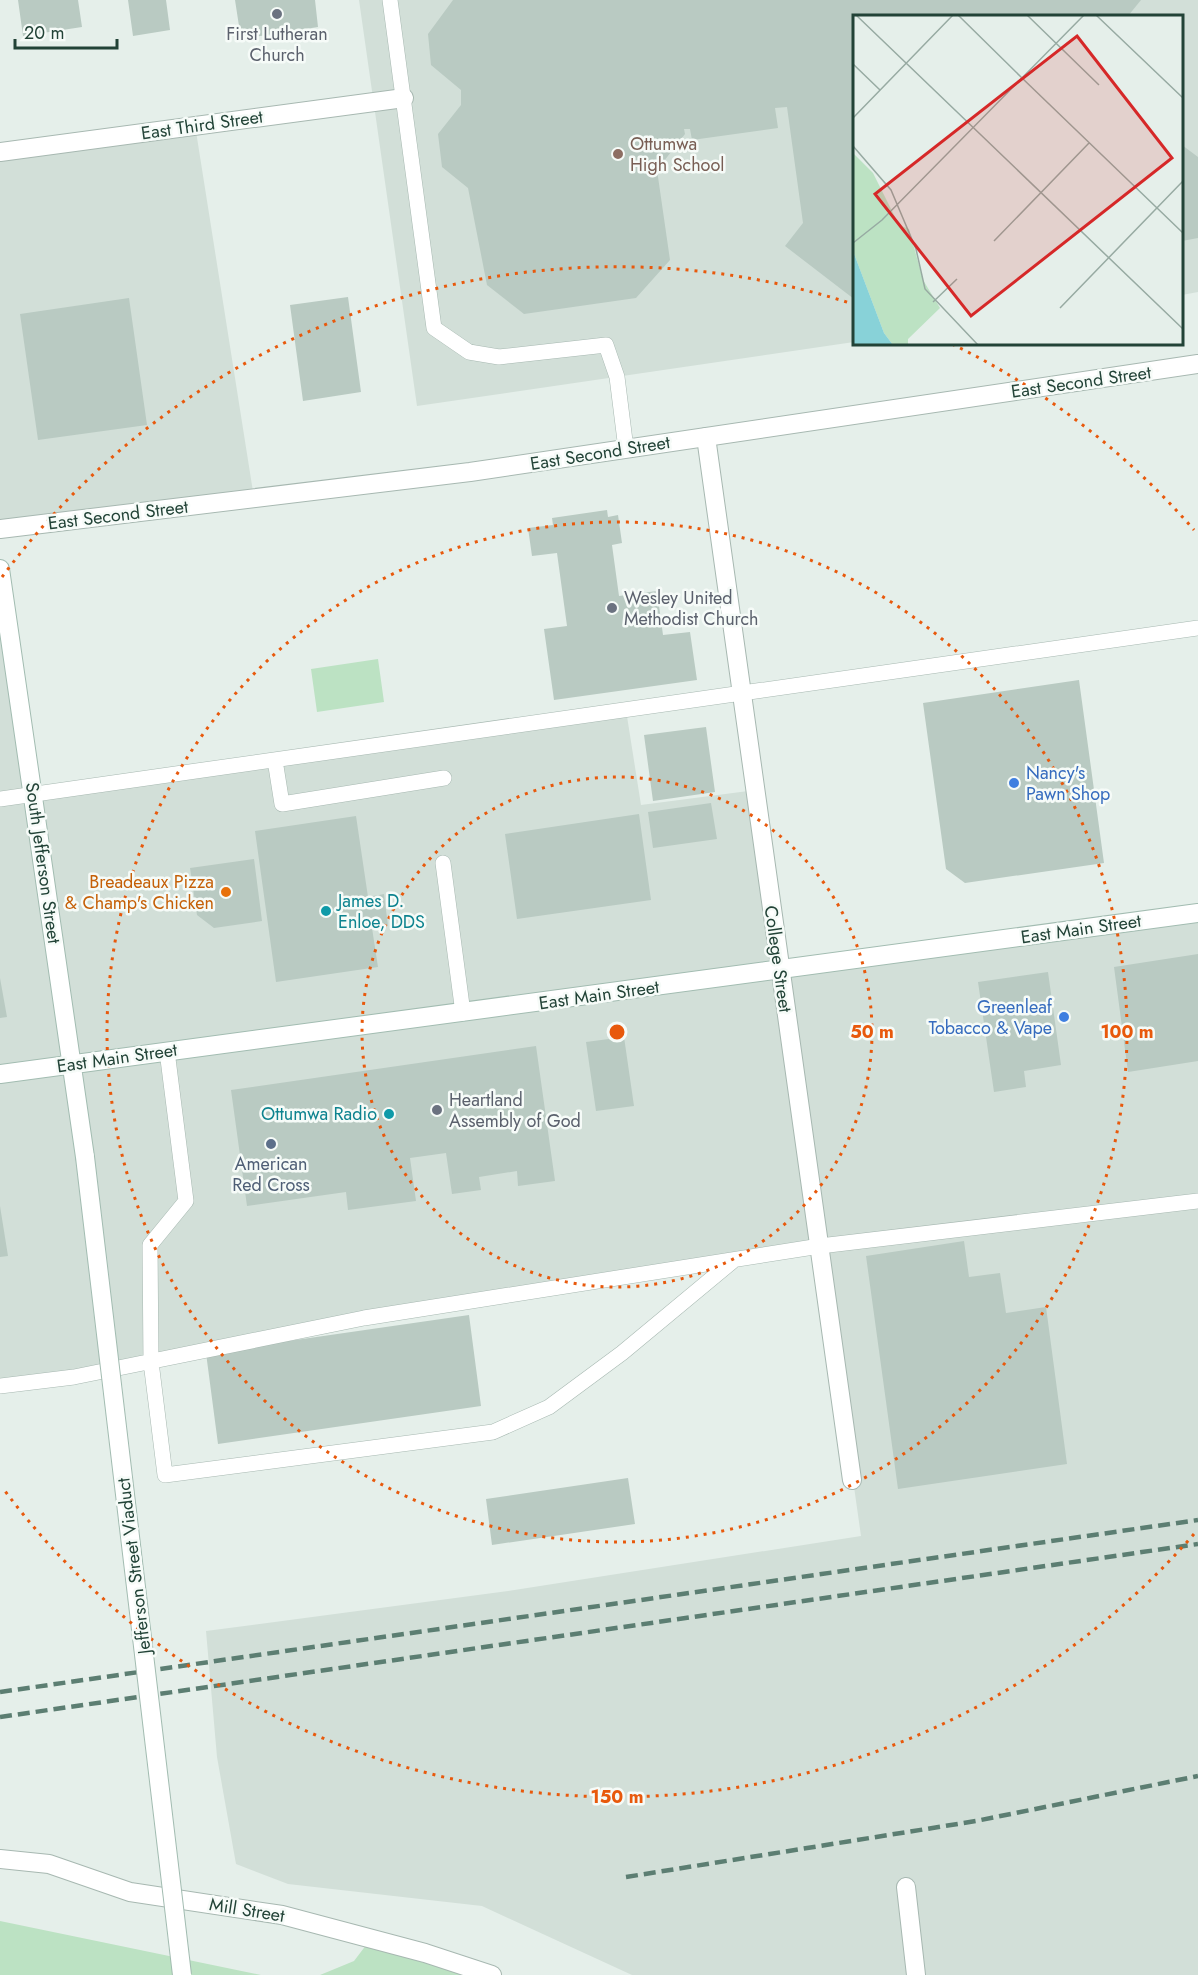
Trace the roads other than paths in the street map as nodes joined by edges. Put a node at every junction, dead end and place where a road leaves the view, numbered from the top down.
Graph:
1 (390, 0) edge
2 (404, 98) junction
3 (0, 152) edge
4 (1198, 364) edge
5 (706, 437) junction
6 (626, 449) junction
7 (0, 529) edge
8 (0, 569) edge
9 (1198, 628) edge
10 (742, 693) junction
11 (275, 760) junction
12 (444, 778) dead end
13 (33, 795) junction
14 (0, 800) edge
15 (443, 862) dead end
16 (1198, 913) edge
17 (780, 971) junction
18 (463, 1013) junction
19 (166, 1051) junction
20 (72, 1064) junction
21 (0, 1074) edge
22 (85, 1157) joint
23 (1198, 1202) edge
24 (820, 1246) junction
25 (734, 1260) junction
26 (151, 1362) junction
27 (0, 1386) edge
28 (852, 1480) dead end
29 (0, 1859) edge
30 (906, 1887) dead end
31 (182, 1975) edge
32 (492, 1975) edge
33 (916, 1975) edge

1 - 2 lane
2 - 3 street, East Third Street
2 - 6 lane
4 - 5 street, East Second Street
5 - 6 street, East Second Street
5 - 10 street, College Street
6 - 7 street, East Second Street
8 - 13 street, South Jefferson Street
9 - 10 lane
10 - 11 lane
10 - 17 street, College Street
11 - 12 lane
11 - 13 lane
13 - 14 lane
13 - 20 street, South Jefferson Street
15 - 18 lane
16 - 17 street, East Main Street
17 - 18 street, East Main Street
17 - 24 street, College Street
18 - 19 street, East Main Street
19 - 20 street, East Main Street
19 - 26 lane
20 - 21 street, East Main Street
20 - 22 street, South Jefferson Street
22 - 31 street, Jefferson Street Viaduct, bridge
23 - 24 lane
24 - 25 lane
24 - 28 street, College Street
25 - 26 lane
25 - 26 lane
26 - 27 lane
29 - 32 street, Mill Street
30 - 33 street

